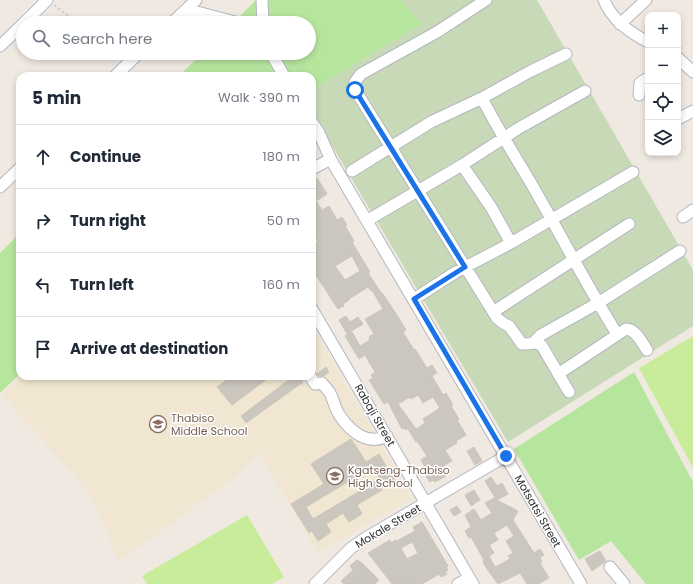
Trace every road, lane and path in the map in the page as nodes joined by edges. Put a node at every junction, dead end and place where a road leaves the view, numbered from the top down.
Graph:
1 (196, 0) edge
2 (262, 0) edge
3 (486, 0) edge
4 (604, 0) edge
5 (646, 0) edge
6 (50, 2) edge
7 (184, 12) junction
8 (32, 16) edge
9 (69, 16) edge
10 (180, 16) edge
11 (212, 16) edge
12 (263, 16) edge
13 (620, 24) junction
14 (16, 30) edge
15 (645, 40) edge
16 (0, 46) edge
17 (566, 54) dead end
18 (132, 60) edge
19 (275, 60) edge
20 (681, 61) edge
21 (119, 72) edge
22 (282, 72) edge
23 (693, 72) edge
24 (645, 80) edge
25 (585, 91) dead end
26 (640, 95) dead end
27 (482, 98) junction
28 (693, 111) edge
29 (681, 117) edge
30 (316, 128) edge
31 (503, 138) junction
32 (391, 147) junction
33 (331, 160) junction
34 (462, 165) junction
35 (316, 167) edge
36 (352, 171) dead end
37 (16, 172) edge
38 (633, 172) dead end
39 (0, 187) edge
40 (418, 191) junction
41 (693, 210) edge
42 (683, 217) dead end
43 (368, 220) junction
44 (551, 220) junction
45 (629, 224) dead end
46 (511, 243) junction
47 (680, 251) dead end
48 (573, 260) junction
49 (465, 267) junction
50 (414, 299) junction
51 (598, 303) junction
52 (493, 312) junction
53 (316, 316) edge
54 (617, 334) junction
55 (533, 343) junction
56 (647, 350) dead end
57 (558, 374) junction
58 (312, 380) edge
59 (569, 392) dead end
60 (387, 436) junction
61 (506, 456) junction
62 (426, 503) junction
63 (610, 567) dead end
64 (471, 581) edge
65 (315, 584) edge
66 (458, 584) edge
67 (581, 584) edge
68 (624, 584) edge

1 - 7 street
2 - 12 street
3 - 32 street
4 - 13 street
5 - 13 street
6 - 8 street
6 - 9 path
7 - 10 street
7 - 11 street
13 - 15 street
14 - 16 street
17 - 27 street
18 - 21 street
19 - 22 street
20 - 23 street
24 - 26 street
25 - 31 street
27 - 31 street
27 - 32 street
28 - 29 street
30 - 33 street, Motsatsi Street
31 - 34 street
31 - 44 street
32 - 36 street
32 - 40 street
33 - 35 street
33 - 43 street, Motsatsi Street
34 - 40 street
34 - 46 street
37 - 39 street
38 - 44 street
40 - 43 street
40 - 49 street
41 - 42 street
43 - 50 street, Motsatsi Street
44 - 46 street
44 - 48 street
45 - 48 street
46 - 49 street
47 - 51 street
48 - 51 street
48 - 52 street
49 - 50 street
49 - 52 street
50 - 61 street, Motsatsi Street
51 - 54 street
51 - 55 street
52 - 55 street
53 - 60 street, Rabaji Street
54 - 56 street
54 - 57 street
55 - 57 street
57 - 59 street
58 - 60 street
60 - 62 street, Rabaji Street
61 - 62 street
61 - 67 street, Motsatsi Street
62 - 64 street, Rabaji Street
62 - 65 street, Mokale Street
63 - 68 street
64 - 66 street

